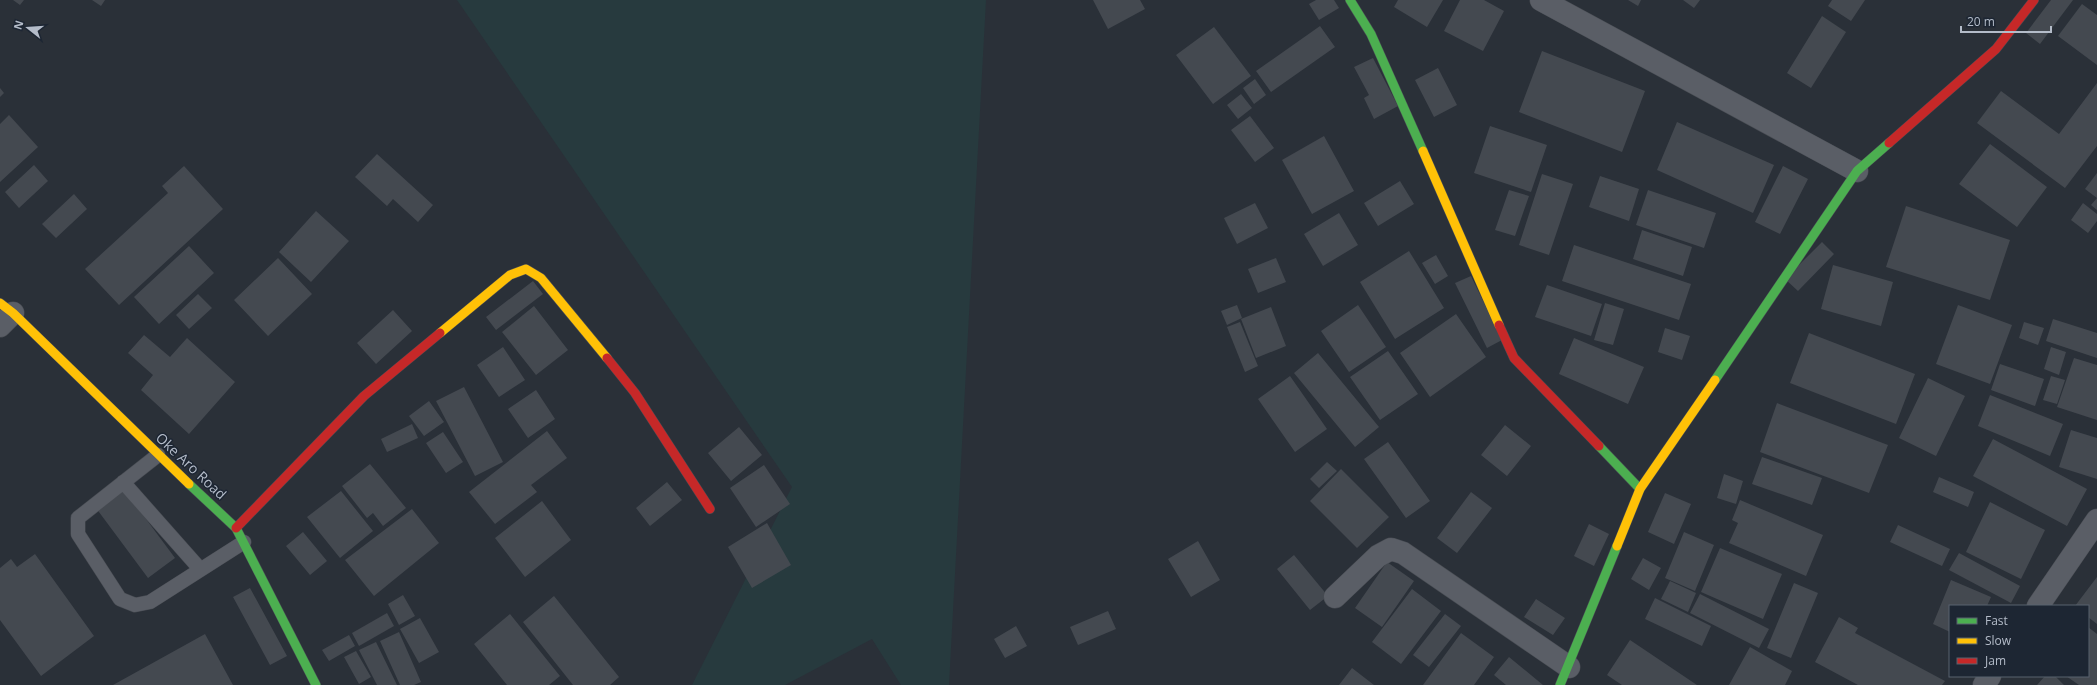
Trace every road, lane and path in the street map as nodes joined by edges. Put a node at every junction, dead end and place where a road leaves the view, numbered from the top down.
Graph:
1 (1350, 0) edge
2 (1541, 0) edge
3 (2034, 0) edge
4 (1857, 171) junction
5 (4, 314) edge
6 (158, 455) junction
7 (123, 482) junction
8 (1640, 489) junction
9 (710, 509) dead end
10 (2097, 520) edge
11 (236, 528) junction
12 (244, 542) junction
13 (200, 569) junction
14 (1335, 597) dead end
15 (2039, 605) edge
16 (1565, 676) edge
17 (316, 685) edge

1 - 8 street
2 - 4 street
3 - 4 street
4 - 8 street
5 - 6 street, Oke Aro Road
6 - 7 lane
6 - 11 street, Oke Aro Road
7 - 13 lane
7 - 13 lane
8 - 16 street
9 - 11 street
10 - 15 street
11 - 12 street, Oke Aro Road
12 - 13 lane
12 - 17 street, Oke Aro Road
14 - 16 street

